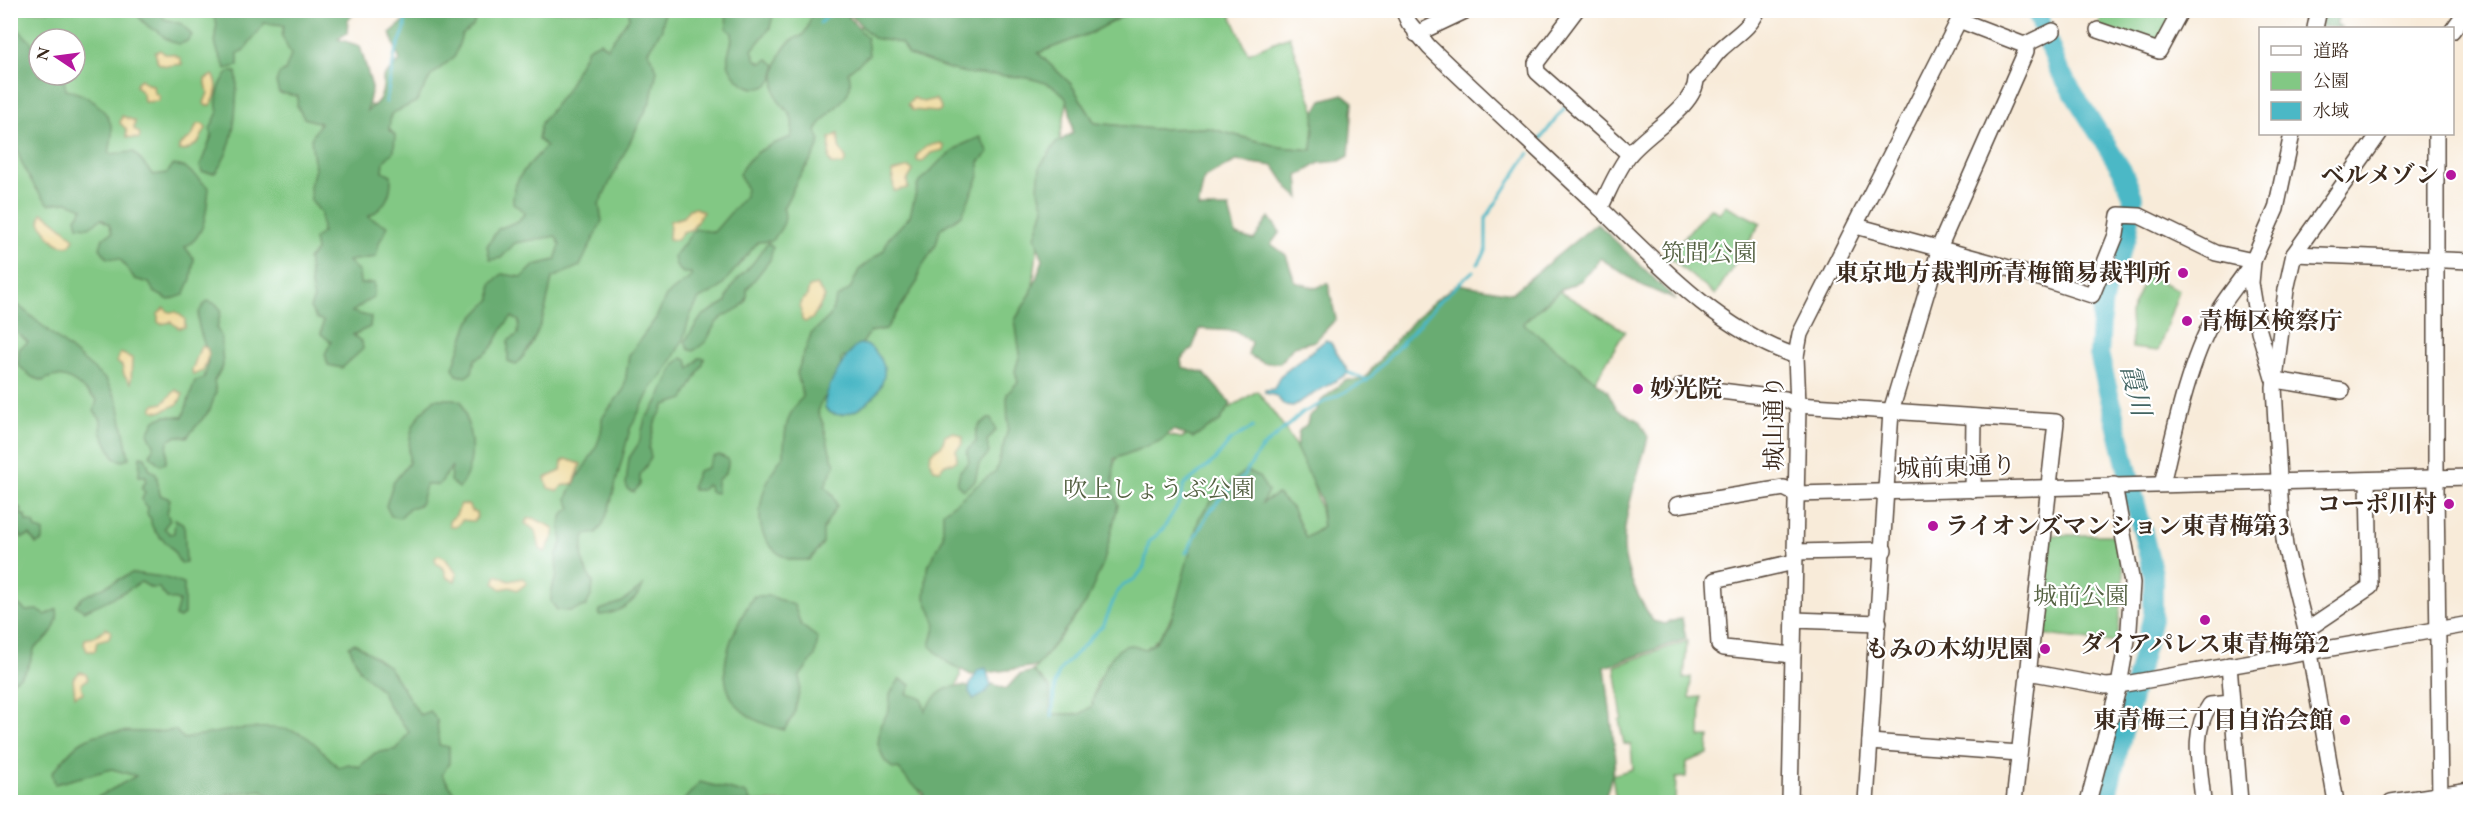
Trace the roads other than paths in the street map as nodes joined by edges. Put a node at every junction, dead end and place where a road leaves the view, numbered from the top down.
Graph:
1 (1403, 10) edge
2 (1467, 10) edge
3 (1576, 10) edge
4 (1758, 10) edge
5 (2181, 10) edge
6 (2319, 10) edge
7 (2467, 10) edge
8 (1961, 15) edge
9 (2315, 27) edge
10 (2454, 28) edge
11 (2098, 30) dead end
12 (2053, 31) dead end
13 (1416, 33) junction
14 (2030, 42) junction
15 (2292, 135) edge
16 (2378, 135) edge
17 (2436, 135) edge
18 (1629, 154) junction
19 (1600, 208) junction
20 (1856, 226) junction
21 (1939, 248) junction
22 (2294, 254) junction
23 (2437, 260) junction
24 (2253, 261) junction
25 (2470, 261) edge
26 (1796, 356) junction
27 (2275, 384) junction
28 (1681, 386) dead end
29 (2342, 391) dead end
30 (1798, 405) junction
31 (1891, 411) junction
32 (1974, 417) junction
33 (2470, 477) edge
34 (2436, 478) junction
35 (2368, 480) junction
36 (2279, 481) junction
37 (2162, 484) junction
38 (2116, 485) junction
39 (2050, 486) junction
40 (1973, 490) junction
41 (1887, 492) junction
42 (1796, 494) junction
43 (1677, 505) dead end
44 (1884, 550) junction
45 (1795, 557) junction
46 (1794, 620) junction
47 (1879, 623) junction
48 (2470, 624) edge
49 (2438, 629) junction
50 (2306, 630) junction
51 (2310, 650) junction
52 (1793, 655) junction
53 (2229, 665) junction
54 (2028, 672) junction
55 (2122, 684) junction
56 (2231, 703) junction
57 (1875, 743) junction
58 (2019, 753) junction
59 (2470, 790) edge
60 (2440, 798) edge
61 (1790, 802) edge
62 (1866, 802) edge
63 (2014, 802) edge
64 (2088, 802) edge
65 (2203, 802) edge
66 (2240, 802) edge
67 (2336, 802) edge
68 (2391, 802) edge

1 - 13 street, 城山通り
2 - 13 street
3 - 18 street
4 - 18 street
5 - 11 street
6 - 9 street
7 - 10 street
8 - 14 street
8 - 20 street
12 - 14 street
13 - 19 street, 城山通り
14 - 21 street
15 - 24 street
16 - 22 street
17 - 23 street
18 - 19 street
19 - 26 street, 城山通り
20 - 21 street
20 - 26 street
21 - 24 street
21 - 31 street
22 - 23 street
22 - 27 street
23 - 25 street
23 - 34 street
24 - 27 street
24 - 37 street
26 - 30 street, 城山通り
27 - 29 street
27 - 36 street
28 - 30 street
30 - 31 street
30 - 42 street, 城山通り
31 - 32 street
31 - 41 street
32 - 39 street
32 - 40 street
33 - 34 street
34 - 35 street
34 - 49 street
35 - 36 street
35 - 50 street
36 - 37 street
36 - 50 street
37 - 38 street, 城前東通り
38 - 39 street, 城前東通り
38 - 55 street
39 - 40 street, 城前東通り
39 - 54 street
40 - 41 street, 城前東通り
41 - 42 street, 城前東通り
41 - 44 street
42 - 43 street, 城前東通り
42 - 45 street, 城山通り
44 - 45 street
44 - 47 street
45 - 46 street, 城山通り
45 - 52 street
46 - 47 street
46 - 52 street, 城山通り
47 - 57 street
48 - 49 street
49 - 51 street
49 - 60 street
50 - 51 street
51 - 53 street
51 - 67 street
52 - 61 street, 城山通り
53 - 55 street
53 - 56 street
54 - 55 street
54 - 58 street
55 - 64 street
56 - 65 street
56 - 66 street
57 - 58 street
57 - 62 street
58 - 63 street
59 - 60 street
60 - 68 street

